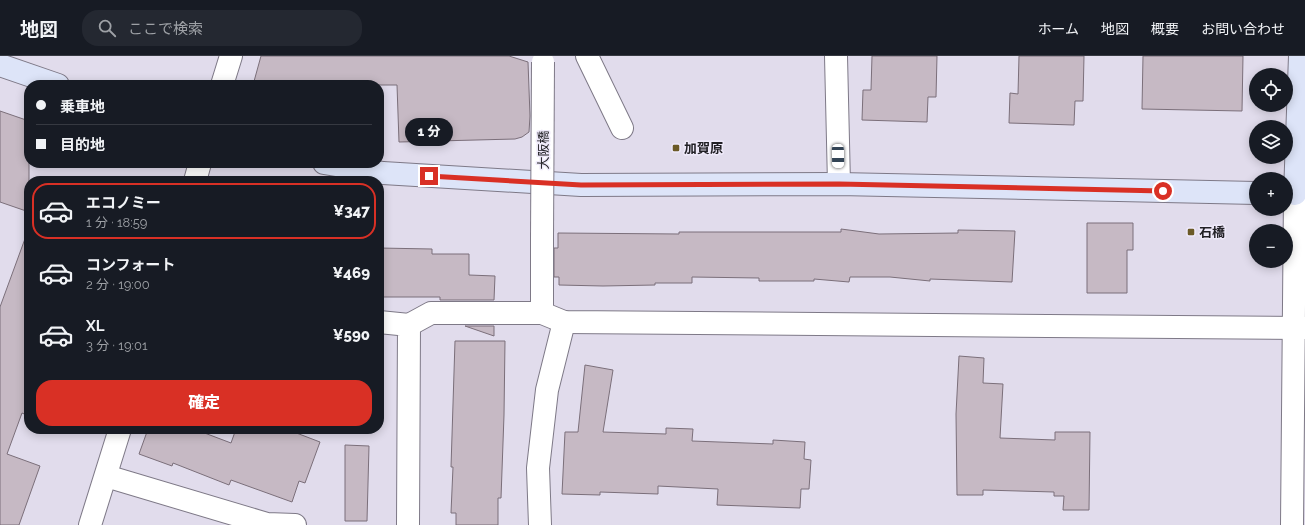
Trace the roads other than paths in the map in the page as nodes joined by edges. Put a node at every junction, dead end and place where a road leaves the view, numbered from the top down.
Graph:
1 (231, 56) edge
2 (587, 56) edge
3 (836, 56) edge
4 (1300, 56) edge
5 (542, 59) edge
6 (0, 65) edge
7 (44, 80) edge
8 (224, 80) edge
9 (622, 128) dead end
10 (354, 168) edge
11 (839, 184) junction
12 (1249, 193) edge
13 (1295, 193) edge
14 (542, 313) junction
15 (384, 322) edge
16 (564, 322) junction
17 (409, 325) junction
18 (1300, 328) edge
19 (119, 434) edge
20 (106, 476) junction
21 (90, 525) edge
22 (295, 525) edge
23 (408, 525) edge
24 (540, 525) edge
25 (1292, 525) edge

1 - 8 street
2 - 9 street
3 - 11 street
4 - 13 street
5 - 14 street, 大阪橋, bridge
6 - 7 street
10 - 11 street
11 - 12 street
13 - 18 street
14 - 16 street
14 - 17 street
15 - 17 street
16 - 18 street
16 - 24 street
17 - 23 street
18 - 25 street
19 - 20 street
20 - 21 street
20 - 22 street

